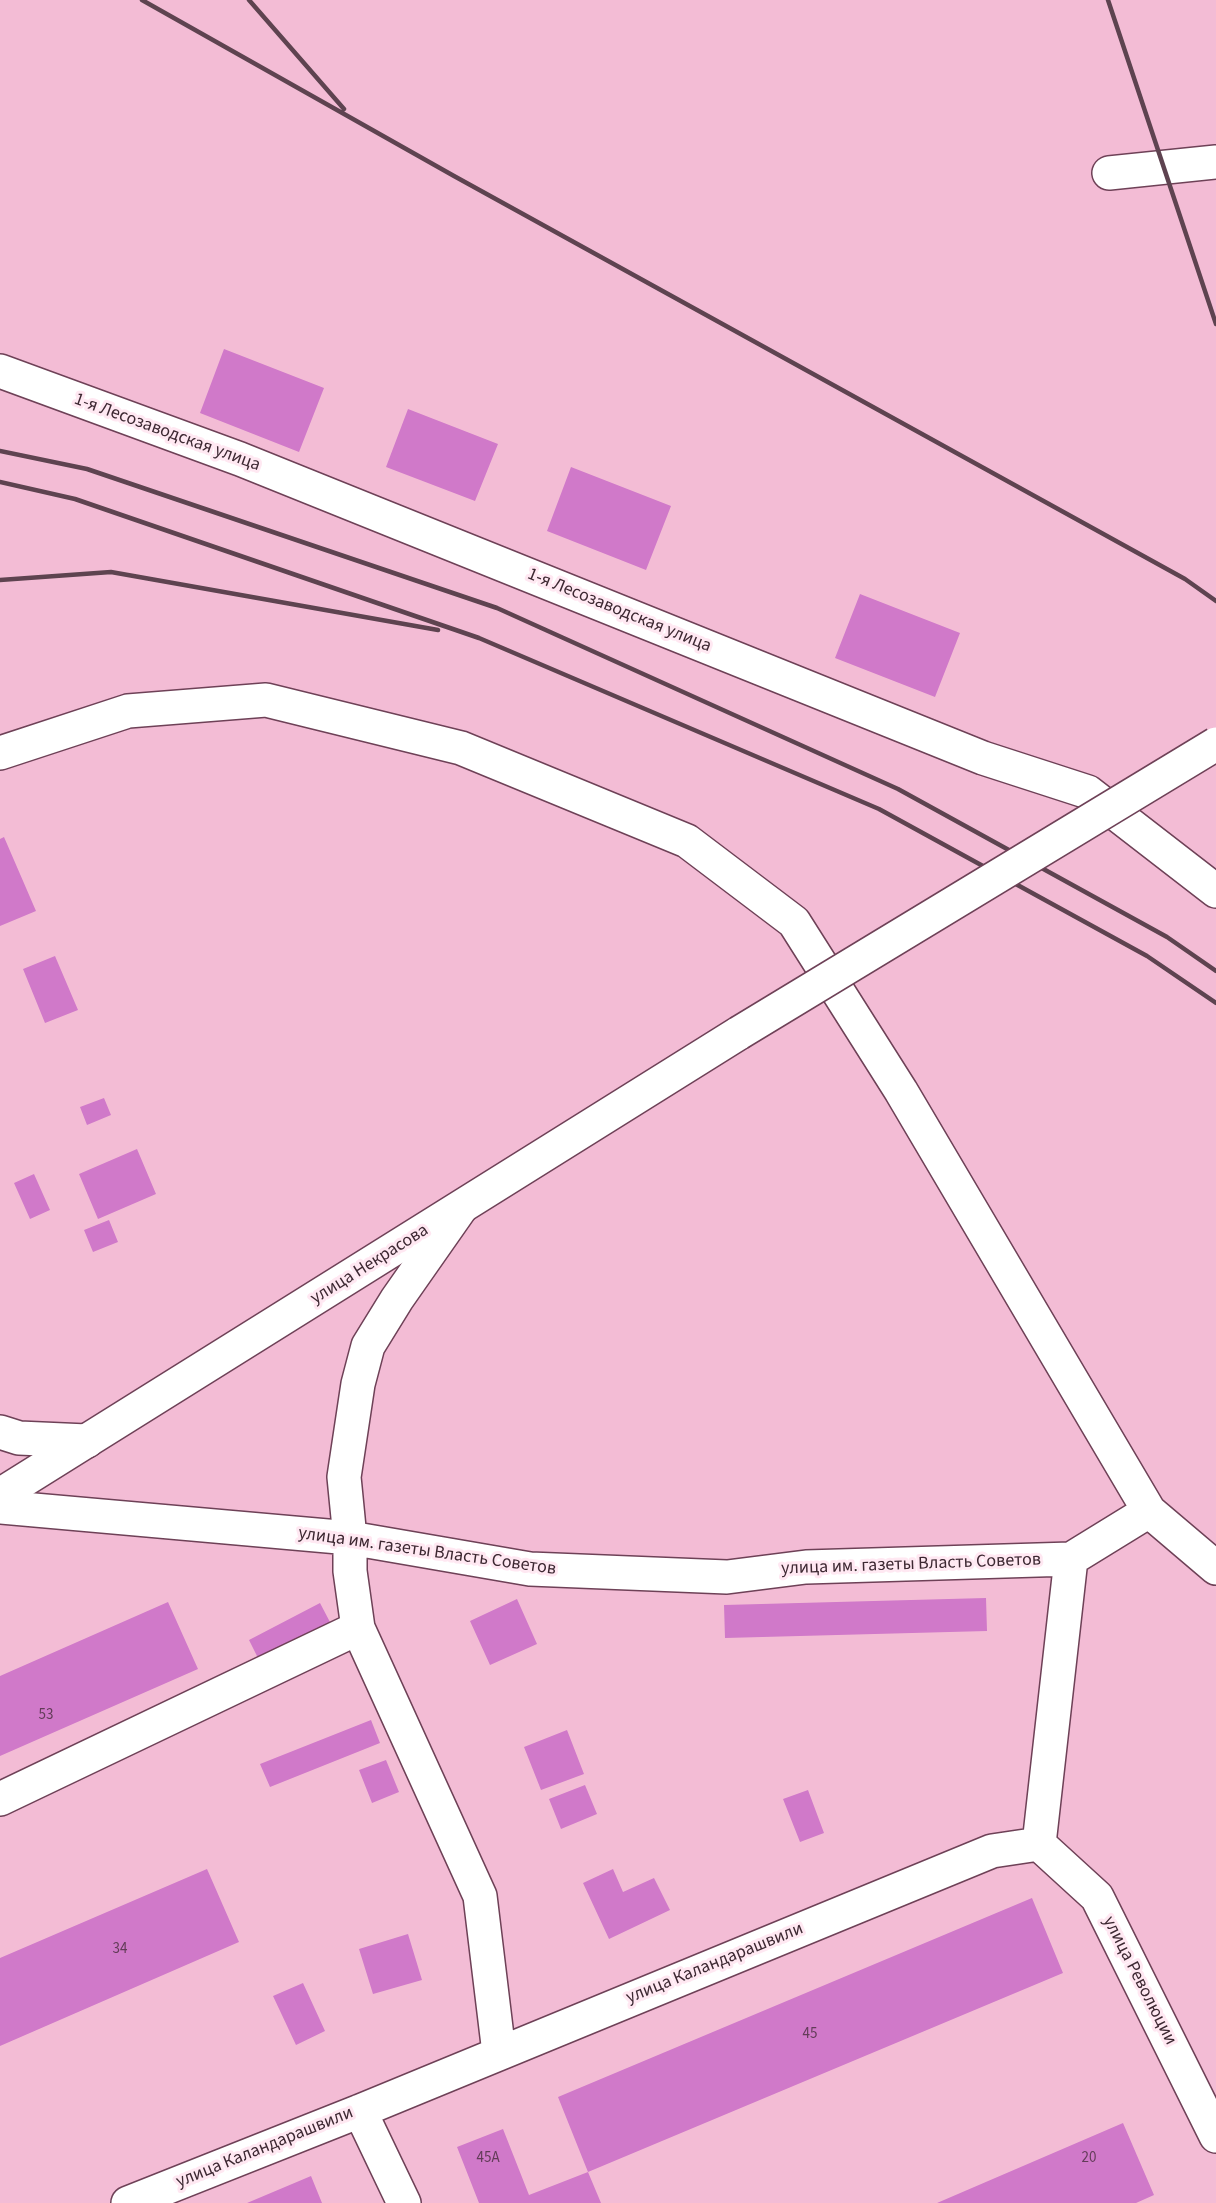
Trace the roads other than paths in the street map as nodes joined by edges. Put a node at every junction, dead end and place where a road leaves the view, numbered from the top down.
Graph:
1 (1216, 162) edge
2 (1109, 173) dead end
3 (0, 371) edge
4 (1216, 744) edge
5 (0, 753) edge
6 (1216, 891) edge
7 (460, 1209) junction
8 (0, 1432) edge
9 (87, 1441) junction
10 (0, 1495) edge
11 (0, 1507) edge
12 (1149, 1511) junction
13 (350, 1538) junction
14 (1071, 1559) junction
15 (1216, 1568) edge
16 (358, 1628) junction
17 (0, 1799) edge
18 (1039, 1844) junction
19 (499, 2053) junction
20 (360, 2110) junction
21 (1216, 2136) edge
22 (128, 2203) edge
23 (404, 2203) edge

1 - 2 street
3 - 6 street, 1-я Лесозаводская улица
4 - 7 street, улица Некрасова, bridge
5 - 12 street
7 - 9 street, улица Некрасова
7 - 13 street
8 - 9 street
9 - 10 street, улица Некрасова
11 - 13 street, улица им. газеты Власть Советов
12 - 14 street, улица им. газеты Власть Советов
12 - 15 street
13 - 14 street, улица им. газеты Власть Советов
13 - 16 street
14 - 18 street
16 - 17 street
16 - 19 street
18 - 19 street, улица Каландарашвили
18 - 21 street, улица Революции
19 - 20 street, улица Каландарашвили
20 - 22 street, улица Каландарашвили
20 - 23 street

